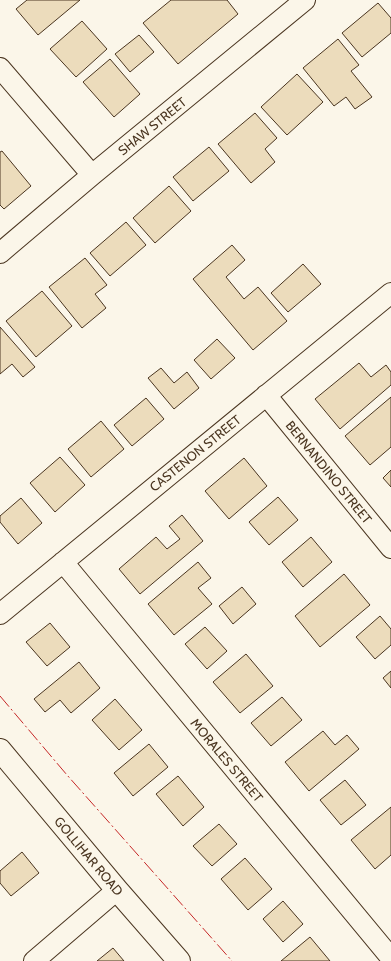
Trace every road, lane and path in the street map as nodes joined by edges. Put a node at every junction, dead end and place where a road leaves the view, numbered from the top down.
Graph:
1 (296, 3) edge
2 (0, 68) edge
3 (92, 175) junction
4 (0, 253) edge
5 (391, 293) edge
6 (266, 395) junction
7 (391, 548) edge
8 (63, 562) junction
9 (0, 614) edge
10 (0, 750) edge
11 (117, 890) junction
12 (391, 958) edge
13 (34, 961) edge
14 (179, 961) edge

1 - 3 street, SHAW STREET
2 - 3 street
3 - 4 street, SHAW STREET
5 - 6 street, CASTENON STREET
6 - 7 street, BERNANDINO STREET
6 - 8 street, CASTENON STREET
8 - 9 street, CASTENON STREET
8 - 12 street, MORALES STREET
10 - 11 main road, GOLLIHAR ROAD
11 - 13 street
11 - 14 main road, GOLLIHAR ROAD

